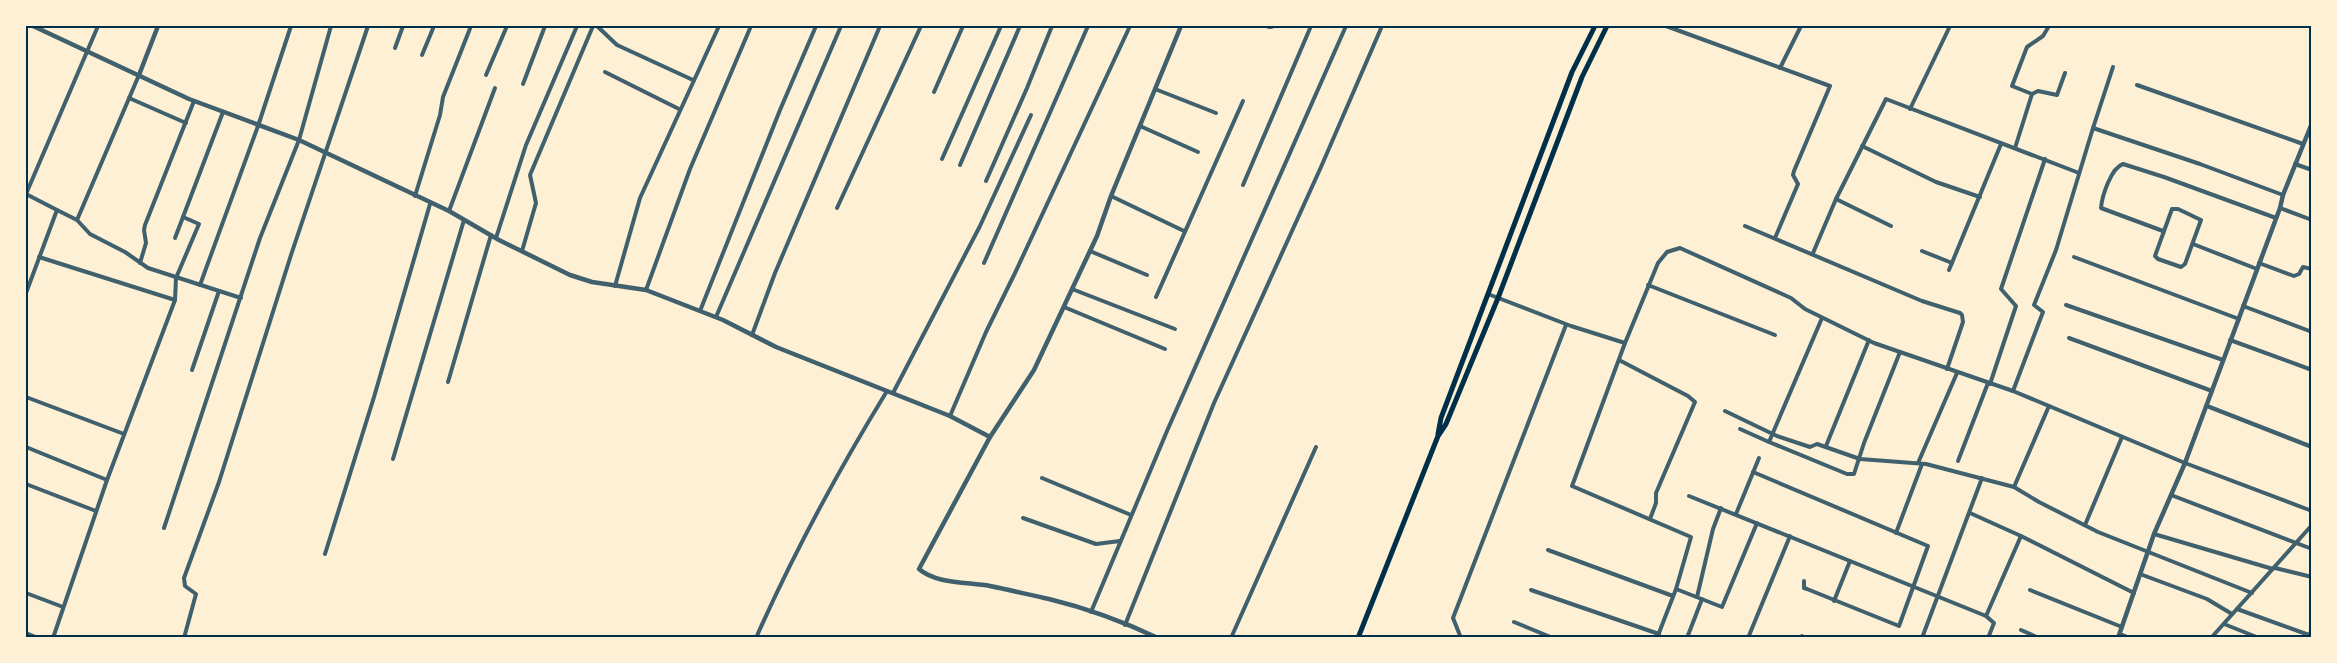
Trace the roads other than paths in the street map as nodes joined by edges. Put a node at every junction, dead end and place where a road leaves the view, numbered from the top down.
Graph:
1 (33, 26) edge
2 (98, 26) edge
3 (158, 26) edge
4 (291, 26) edge
5 (331, 26) edge
6 (369, 26) edge
7 (403, 26) edge
8 (434, 26) edge
9 (471, 26) edge
10 (507, 26) edge
11 (545, 26) edge
12 (577, 26) edge
13 (595, 26) edge
14 (719, 26) edge
15 (752, 26) edge
16 (816, 26) edge
17 (841, 26) edge
18 (880, 26) edge
19 (921, 26) edge
20 (963, 26) edge
21 (1001, 26) edge
22 (1020, 26) edge
23 (1052, 26) edge
24 (1088, 26) edge
25 (1130, 26) edge
26 (1181, 26) edge
27 (1266, 26) edge
28 (1274, 26) edge
29 (1311, 26) edge
30 (1346, 26) edge
31 (1382, 26) edge
32 (1595, 26) edge
33 (1607, 26) edge
34 (1666, 26) edge
35 (1801, 26) edge
36 (1950, 26) edge
37 (2049, 26) edge
38 (395, 48) dead end
39 (87, 51) junction
40 (422, 55) dead end
41 (2112, 67) dead end
42 (1780, 68) junction
43 (605, 72) dead end
44 (2065, 73) dead end
45 (139, 75) junction
46 (486, 75) dead end
47 (1570, 79) junction
48 (693, 80) junction
49 (1580, 82) junction
50 (523, 84) dead end
51 (2138, 85) dead end
52 (495, 88) dead end
53 (1155, 89) junction
54 (934, 92) dead end
55 (2032, 94) junction
56 (129, 98) junction
57 (1243, 100) dead end
58 (194, 101) junction
59 (679, 109) junction
60 (1910, 109) junction
61 (224, 112) junction
62 (1216, 113) dead end
63 (1031, 115) dead end
64 (186, 123) junction
65 (2312, 123) edge
66 (258, 126) junction
67 (1140, 126) junction
68 (2093, 128) junction
69 (2310, 132) edge
70 (299, 140) junction
71 (2001, 143) junction
72 (2303, 144) junction
73 (1862, 146) junction
74 (2015, 148) junction
75 (1198, 152) dead end
76 (325, 154) junction
77 (942, 159) dead end
78 (2045, 159) junction
79 (2295, 164) junction
80 (960, 165) dead end
81 (2312, 170) edge
82 (2079, 173) junction
83 (986, 182) dead end
84 (1243, 185) dead end
85 (26, 194) edge
86 (2283, 195) junction
87 (415, 196) junction
88 (1111, 196) junction
89 (1980, 197) junction
90 (1836, 199) junction
91 (430, 204) junction
92 (837, 208) dead end
93 (2280, 208) junction
94 (57, 210) junction
95 (448, 211) junction
96 (183, 218) junction
97 (2276, 218) junction
98 (77, 220) junction
99 (464, 220) junction
100 (2312, 220) edge
101 (1745, 226) dead end
102 (1891, 226) dead end
103 (1184, 231) junction
104 (2163, 231) junction
105 (491, 235) junction
106 (175, 238) dead end
107 (496, 238) junction
108 (1775, 238) junction
109 (2193, 244) junction
110 (1090, 250) junction
111 (1922, 250) dead end
112 (522, 251) junction
113 (1813, 253) junction
114 (39, 257) junction
115 (2074, 257) dead end
116 (1952, 262) junction
117 (140, 263) junction
118 (984, 263) dead end
119 (2259, 263) junction
120 (2257, 269) junction
121 (2312, 269) edge
122 (1949, 270) dead end
123 (1147, 275) dead end
124 (176, 278) junction
125 (200, 285) junction
126 (1648, 285) junction
127 (615, 286) junction
128 (1072, 289) junction
129 (646, 290) junction
130 (219, 291) junction
131 (26, 293) edge
132 (1488, 294) junction
133 (1156, 297) dead end
134 (241, 298) junction
135 (1498, 298) junction
136 (175, 300) junction
137 (2066, 305) dead end
138 (2243, 306) junction
139 (1064, 307) junction
140 (700, 311) junction
141 (716, 317) junction
142 (1822, 318) junction
143 (2239, 319) junction
144 (1566, 324) junction
145 (1175, 329) dead end
146 (2312, 332) edge
147 (752, 335) junction
148 (1775, 335) dead end
149 (2069, 338) dead end
150 (1869, 340) junction
151 (2230, 340) junction
152 (1625, 343) junction
153 (1165, 349) dead end
154 (1900, 352) junction
155 (1618, 360) junction
156 (2223, 360) junction
157 (1947, 369) junction
158 (192, 370) dead end
159 (2312, 370) edge
160 (1957, 372) junction
161 (448, 382) dead end
162 (1989, 383) junction
163 (2013, 391) junction
164 (890, 392) junction
165 (2212, 392) junction
166 (26, 397) edge
167 (2049, 406) junction
168 (2207, 406) junction
169 (1725, 411) dead end
170 (950, 416) junction
171 (1740, 429) dead end
172 (124, 434) junction
173 (1772, 434) junction
174 (1438, 436) junction
175 (2122, 436) junction
176 (990, 437) junction
177 (1769, 442) junction
178 (1826, 446) junction
179 (26, 447) edge
180 (1316, 447) dead end
181 (2312, 447) edge
182 (1759, 458) dead end
183 (393, 459) dead end
184 (1860, 459) junction
185 (1958, 461) dead end
186 (1920, 463) junction
187 (2185, 463) junction
188 (1753, 472) junction
189 (1042, 478) dead end
190 (1983, 478) junction
191 (107, 480) junction
192 (26, 484) edge
193 (2014, 487) junction
194 (2171, 495) junction
195 (1689, 496) dead end
196 (1721, 508) junction
197 (2312, 511) edge
198 (96, 512) junction
199 (1970, 513) junction
200 (1736, 514) junction
201 (1131, 515) junction
202 (1023, 518) dead end
203 (1650, 519) junction
204 (1757, 523) junction
205 (2085, 525) junction
206 (2312, 525) edge
207 (164, 528) dead end
208 (1896, 533) junction
209 (2154, 534) junction
210 (1790, 536) junction
211 (2021, 536) junction
212 (1120, 541) junction
213 (2296, 543) junction
214 (1548, 549) dead end
215 (2312, 549) edge
216 (2148, 553) junction
217 (325, 554) dead end
218 (1850, 561) junction
219 (2274, 569) junction
220 (2140, 574) junction
221 (2312, 577) edge
222 (1804, 581) dead end
223 (1913, 588) junction
224 (1676, 589) junction
225 (1531, 590) dead end
226 (2030, 590) dead end
227 (26, 593) edge
228 (2134, 593) junction
229 (2252, 593) junction
230 (1672, 596) junction
231 (1939, 597) junction
232 (1699, 598) junction
233 (1834, 601) junction
234 (63, 607) junction
235 (2237, 609) junction
236 (1091, 612) junction
237 (2232, 614) junction
238 (1986, 616) junction
239 (1514, 622) dead end
240 (2224, 624) junction
241 (1125, 625) junction
242 (2122, 627) junction
243 (2312, 627) edge
244 (2021, 630) dead end
245 (26, 633) edge
246 (1658, 636) edge
247 (2119, 636) edge
248 (2309, 636) edge
249 (38, 638) edge
250 (53, 638) edge
251 (184, 638) edge
252 (756, 638) edge
253 (1158, 638) edge
254 (1231, 638) edge
255 (1358, 638) edge
256 (1461, 638) edge
257 (1553, 638) edge
258 (1687, 638) edge
259 (1748, 638) edge
260 (1922, 638) edge
261 (1989, 638) edge
262 (2039, 638) edge
263 (2130, 638) edge
264 (2211, 638) edge
265 (2259, 638) edge

1 - 39 street
2 - 39 street
3 - 45 street
4 - 66 street
5 - 70 street
6 - 76 street
7 - 38 street
8 - 40 street
9 - 87 street
10 - 46 street
11 - 50 street
12 - 107 street
13 - 48 street
13 - 112 street
14 - 48 street
15 - 129 street
16 - 140 street
17 - 141 street
18 - 147 street
19 - 92 street
20 - 54 street
21 - 77 street
22 - 80 street
23 - 83 street
24 - 118 street
25 - 170 street
26 - 53 street
27 - 28 street
29 - 84 street
30 - 201 street
31 - 241 street
32 - 47 main road
33 - 49 main road
34 - 42 street
35 - 42 street
36 - 60 street
37 - 55 street
39 - 45 street
39 - 85 street
41 - 68 street
42 - 108 street
43 - 59 street
44 - 55 street
45 - 56 street
45 - 58 street
47 - 49 street
47 - 132 main road
48 - 59 street
49 - 135 main road
51 - 72 street
52 - 95 street
53 - 62 street
53 - 67 street
55 - 74 street
56 - 64 street
56 - 98 street
57 - 103 street
58 - 61 street
58 - 64 street
59 - 127 street
60 - 71 street
60 - 73 street
61 - 66 street
61 - 96 street
63 - 164 street
64 - 117 street
65 - 69 street
66 - 70 street
66 - 125 street
67 - 75 street
67 - 88 street
68 - 82 street
68 - 86 street
69 - 72 street
70 - 76 street
70 - 134 street
71 - 74 street
71 - 89 street
72 - 79 street
73 - 89 street
73 - 90 street
74 - 78 street
76 - 87 street
76 - 251 street
78 - 82 street
78 - 162 street
79 - 81 street
79 - 86 street
82 - 163 street
85 - 94 street
86 - 93 street
87 - 91 street
88 - 103 street
88 - 110 street
89 - 116 street
90 - 102 street
90 - 113 street
91 - 95 street
91 - 217 street
93 - 97 street
93 - 100 street
94 - 98 street
94 - 114 street
95 - 99 street
96 - 106 street
96 - 124 street
97 - 104 street
97 - 119 street
98 - 117 street
99 - 105 street
99 - 183 street
101 - 108 street
103 - 133 street
104 - 109 street
104 - 109 street
105 - 107 street
105 - 161 street
107 - 112 street
108 - 113 street
109 - 120 street
110 - 123 street
110 - 128 street
111 - 116 street
112 - 127 street
113 - 157 street
114 - 131 street
114 - 136 street
115 - 143 street
116 - 122 street
117 - 124 street
119 - 120 street
119 - 121 street
120 - 138 street
124 - 125 street
124 - 136 street
125 - 130 street
126 - 142 street
126 - 148 street
126 - 152 street
127 - 129 street
128 - 139 street
128 - 145 street
129 - 140 street
130 - 134 street
130 - 158 street
132 - 135 street
132 - 174 main road
134 - 207 street
135 - 144 street
135 - 174 main road
136 - 172 street
137 - 156 street
138 - 143 street
138 - 146 street
139 - 153 street
139 - 176 street
140 - 141 street
141 - 147 street
142 - 150 street
142 - 173 street
143 - 151 street
144 - 152 street
144 - 256 street
147 - 164 street
149 - 165 street
150 - 154 street
150 - 178 street
151 - 156 street
151 - 159 street
152 - 155 street
154 - 157 street
154 - 184 street
155 - 203 street
155 - 203 street
156 - 165 street
157 - 160 street
160 - 162 street
160 - 186 street
162 - 163 street
162 - 185 street
163 - 167 street
164 - 170 street
164 - 252 street
165 - 168 street
166 - 172 street
167 - 175 street
167 - 193 street
168 - 181 street
168 - 187 street
169 - 173 street
170 - 176 street
171 - 177 street
172 - 191 street
173 - 177 street
173 - 178 street
174 - 255 main road
175 - 187 street
175 - 205 street
176 - 236 street
177 - 184 street
178 - 184 street
179 - 191 street
180 - 254 street
182 - 188 street
184 - 186 street
186 - 190 street
186 - 208 street
187 - 194 street
187 - 197 street
188 - 200 street
188 - 208 street
189 - 201 street
190 - 193 street
190 - 199 street
191 - 198 street
192 - 198 street
193 - 205 street
194 - 209 street
194 - 213 street
195 - 196 street
196 - 200 street
196 - 232 street
198 - 234 street
199 - 211 street
199 - 231 street
200 - 204 street
201 - 212 street
202 - 212 street
203 - 224 street
204 - 210 street
204 - 232 street
205 - 216 street
206 - 213 street
208 - 223 street
209 - 216 street
209 - 219 street
210 - 218 street
210 - 259 street
211 - 228 street
211 - 238 street
212 - 236 street
213 - 215 street
213 - 219 street
214 - 230 street
216 - 220 street
216 - 229 street
218 - 223 street
218 - 233 street
219 - 221 street
219 - 229 street
220 - 228 street
220 - 237 street
222 - 233 street
223 - 231 street
223 - 233 street
224 - 230 street
224 - 232 street
225 - 246 street
226 - 242 street
227 - 234 street
228 - 242 street
229 - 235 street
230 - 246 street
231 - 238 street
231 - 260 street
232 - 258 street
234 - 250 street
235 - 237 street
235 - 248 street
236 - 241 street
237 - 240 street
238 - 261 street
239 - 257 street
240 - 264 street
240 - 265 street
241 - 253 street
242 - 247 street
243 - 248 street
244 - 262 street
245 - 249 street
247 - 263 street

